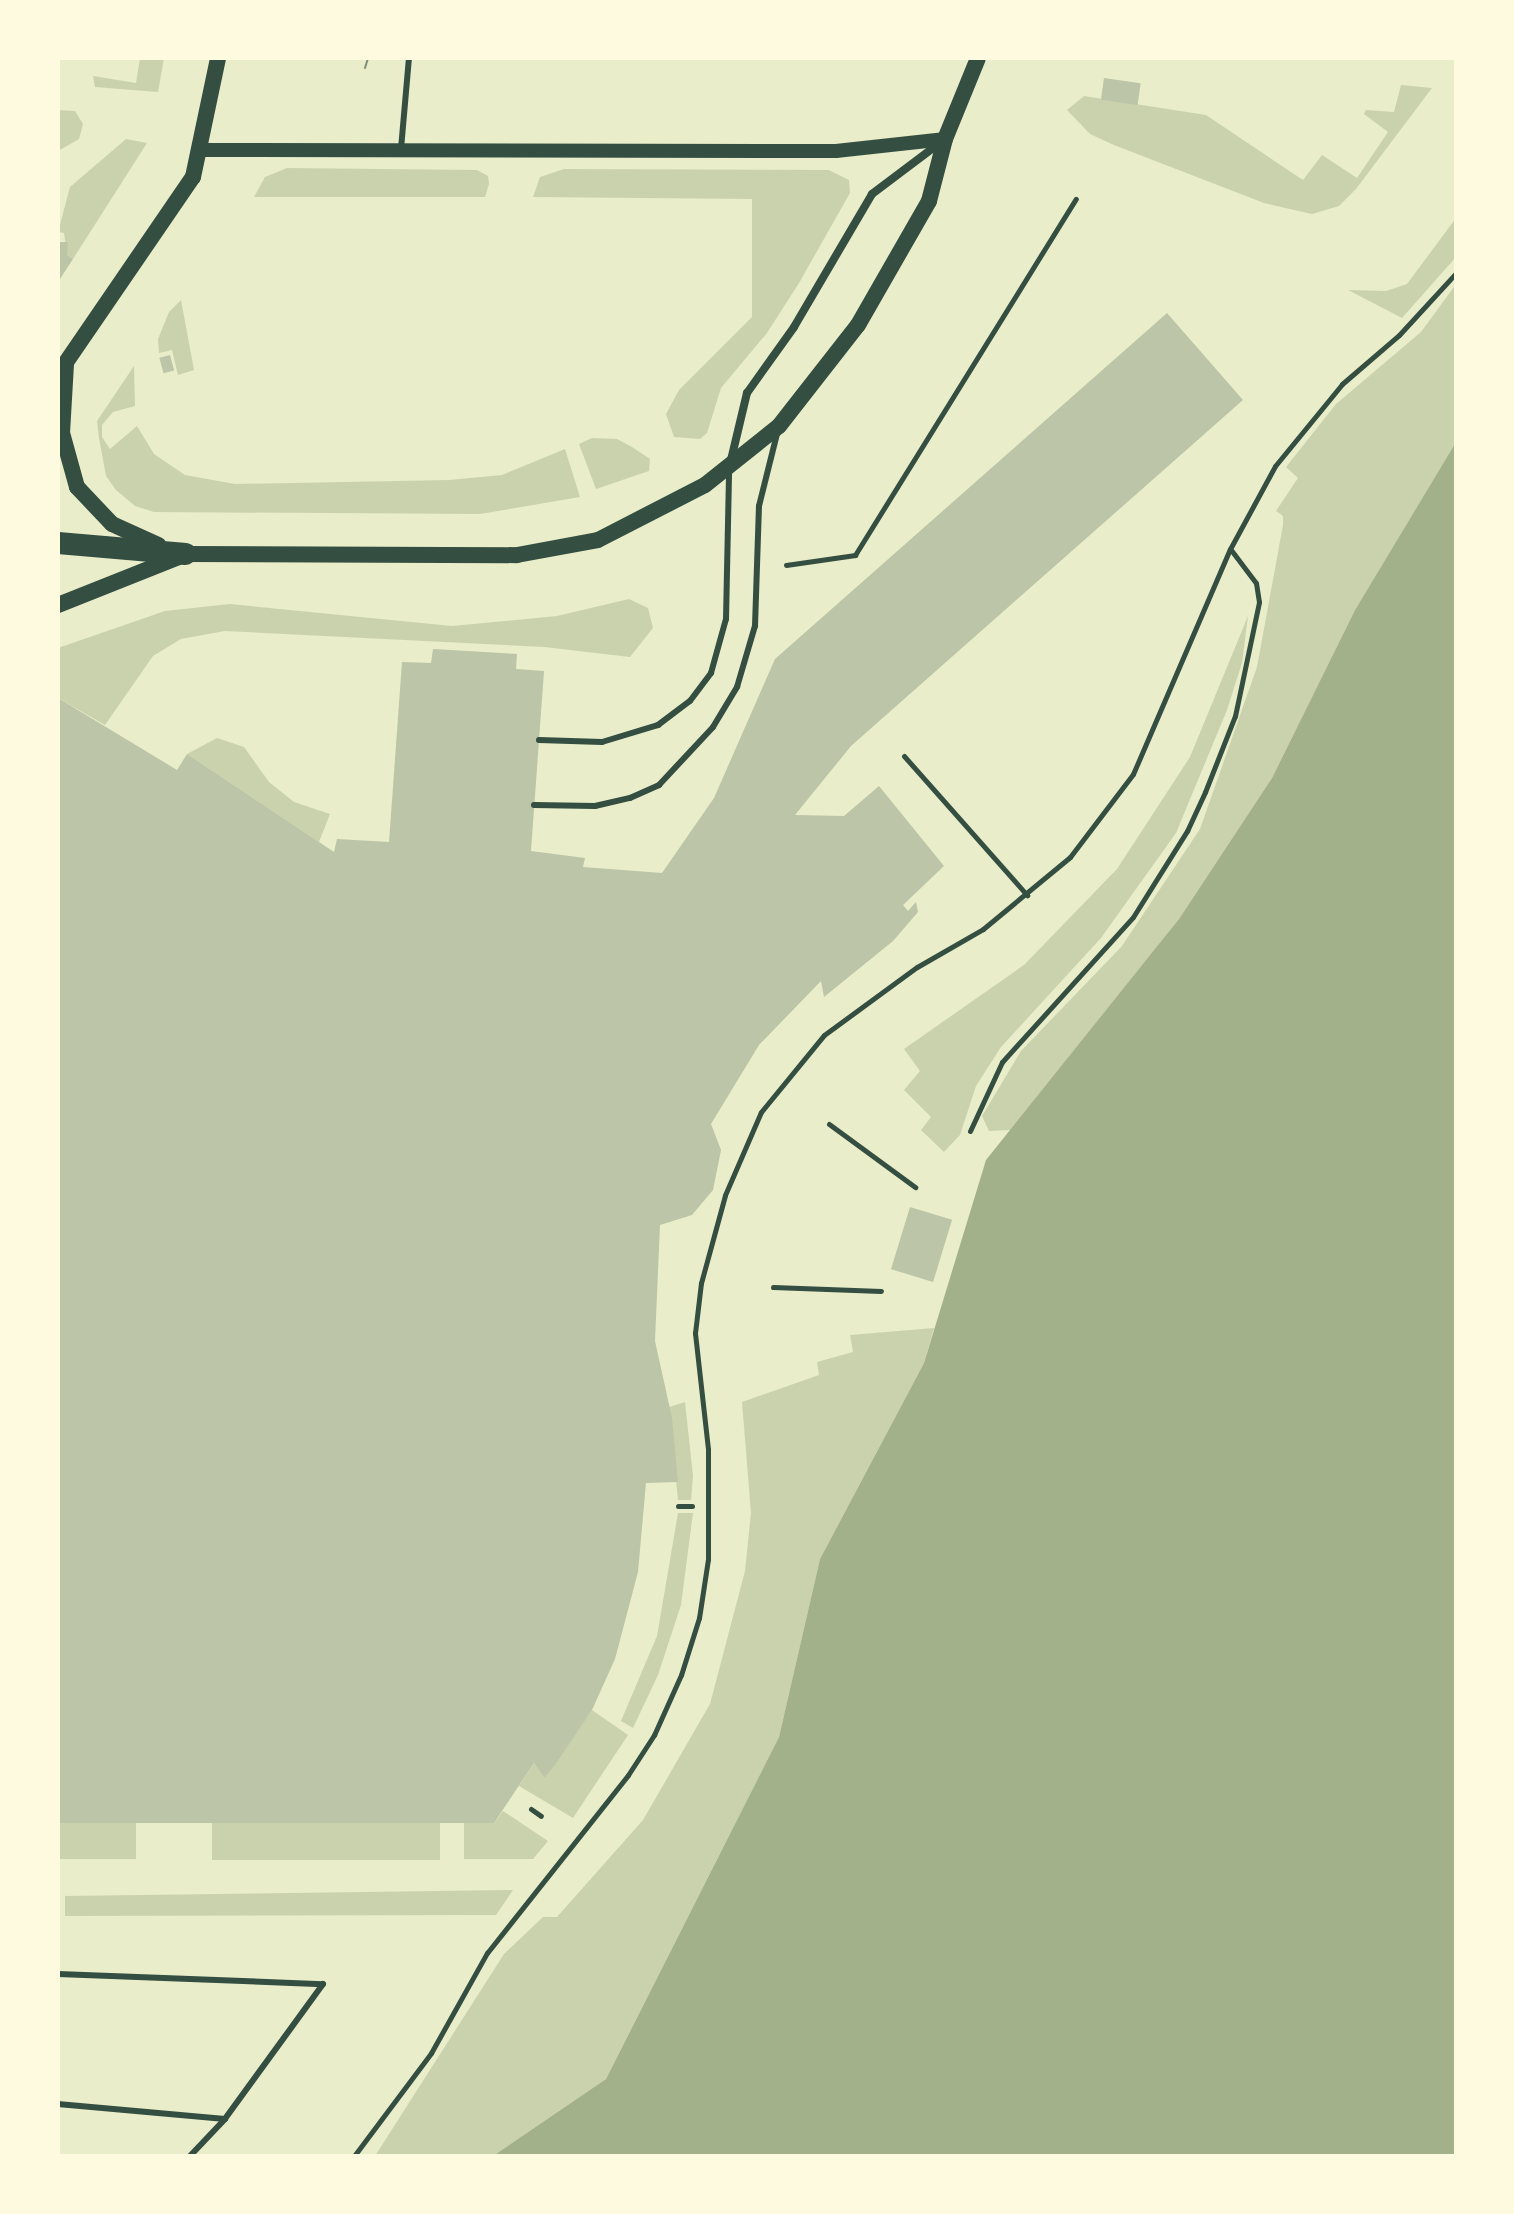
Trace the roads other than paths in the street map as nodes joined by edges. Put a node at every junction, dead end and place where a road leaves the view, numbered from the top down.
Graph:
1 (218, 58) edge
2 (409, 58) edge
3 (978, 58) edge
4 (945, 139) junction
5 (401, 149) junction
6 (202, 150) junction
7 (62, 369) edge
8 (779, 426) junction
9 (729, 467) junction
10 (58, 543) edge
11 (186, 554) junction
12 (58, 605) edge
13 (539, 740) dead end
14 (534, 805) dead end
15 (58, 1974) edge
16 (58, 2104) edge
17 (225, 2119) junction
18 (190, 2156) edge

1 - 6 main road
2 - 5 lane
3 - 4 main road
4 - 5 street
4 - 8 main road
4 - 9 street
5 - 6 street
6 - 7 main road
7 - 11 main road
8 - 9 main road
8 - 14 lane
9 - 11 main road
9 - 13 lane
10 - 11 highway
11 - 12 main road
15 - 17 lane
16 - 17 lane
17 - 18 lane

